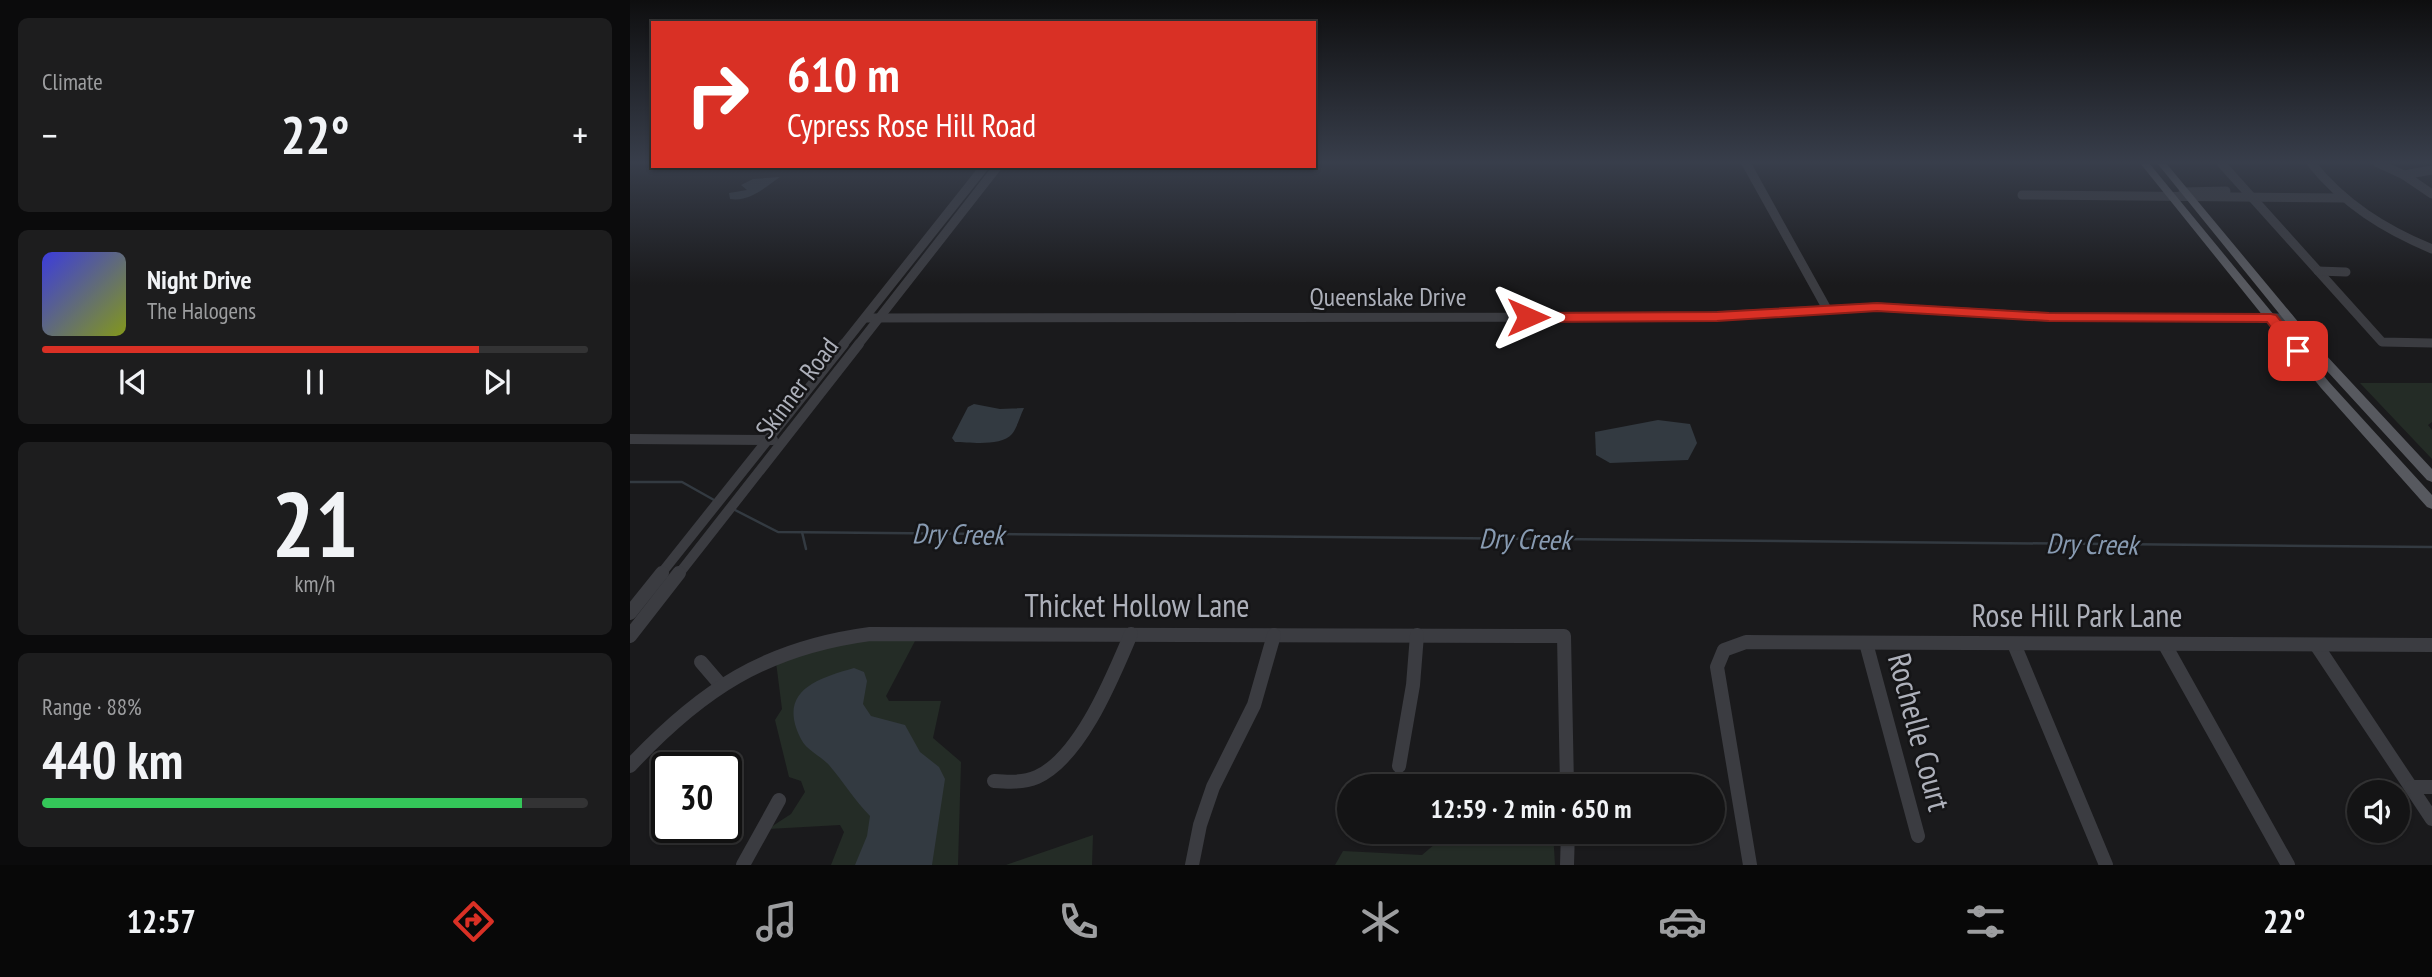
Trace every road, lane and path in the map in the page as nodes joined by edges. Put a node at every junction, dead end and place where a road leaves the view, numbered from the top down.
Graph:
1 (956, 203) edge
2 (968, 203) edge
3 (1768, 203) edge
4 (2177, 203) edge
5 (2195, 203) edge
6 (2256, 203) edge
7 (2351, 203) edge
8 (2432, 250) edge
9 (2318, 271) junction
10 (2346, 272) dead end
11 (1827, 309) junction
12 (865, 318) junction
13 (878, 318) junction
14 (2271, 318) junction
15 (2289, 318) junction
16 (2432, 342) edge
17 (630, 439) edge
18 (769, 440) junction
19 (786, 440) junction
20 (2432, 477) edge
21 (2432, 505) edge
22 (630, 613) edge
23 (1131, 634) junction
24 (1274, 635) junction
25 (1417, 635) junction
26 (630, 636) edge
27 (1866, 643) junction
28 (2014, 644) junction
29 (2165, 645) junction
30 (2432, 645) edge
31 (2318, 646) junction
32 (701, 662) dead end
33 (719, 683) junction
34 (630, 766) edge
35 (1399, 766) dead end
36 (1567, 774) edge
37 (993, 781) dead end
38 (2411, 787) junction
39 (2432, 787) edge
40 (779, 800) dead end
41 (2432, 819) edge
42 (1918, 835) dead end
43 (1568, 844) edge
44 (743, 865) edge
45 (1192, 865) edge
46 (1567, 865) edge
47 (1750, 865) edge
48 (2106, 865) edge
49 (2288, 865) edge

1 - 12 street, Skinner Road
2 - 13 street, Skinner Road
3 - 11 street
4 - 14 main road
5 - 15 main road
6 - 9 street
7 - 8 street
9 - 10 street
9 - 16 street
11 - 13 street, Queenslake Drive
11 - 14 street, Queenslake Drive
12 - 13 street, Queenslake Drive
12 - 18 street, Skinner Road
13 - 19 street, Skinner Road
14 - 15 street, Queenslake Drive
14 - 21 main road
15 - 20 main road
17 - 18 street
18 - 19 street
18 - 22 street, Skinner Road
19 - 26 street, Skinner Road
23 - 24 street, Thicket Hollow Lane
23 - 33 street, Thicket Hollow Lane
23 - 37 street
24 - 25 street, Thicket Hollow Lane
24 - 45 street
25 - 35 street
25 - 36 street, Thicket Hollow Lane
27 - 28 street, Rose Hill Park Lane
27 - 42 street, Rochelle Court
27 - 47 street, Rose Hill Park Lane
28 - 29 street, Rose Hill Park Lane
28 - 48 street
29 - 31 street, Rose Hill Park Lane
29 - 49 street
30 - 31 street, Rose Hill Park Lane
31 - 38 street
32 - 33 street
33 - 34 street, Thicket Hollow Lane
38 - 39 street
38 - 41 street
40 - 44 street
43 - 46 street

